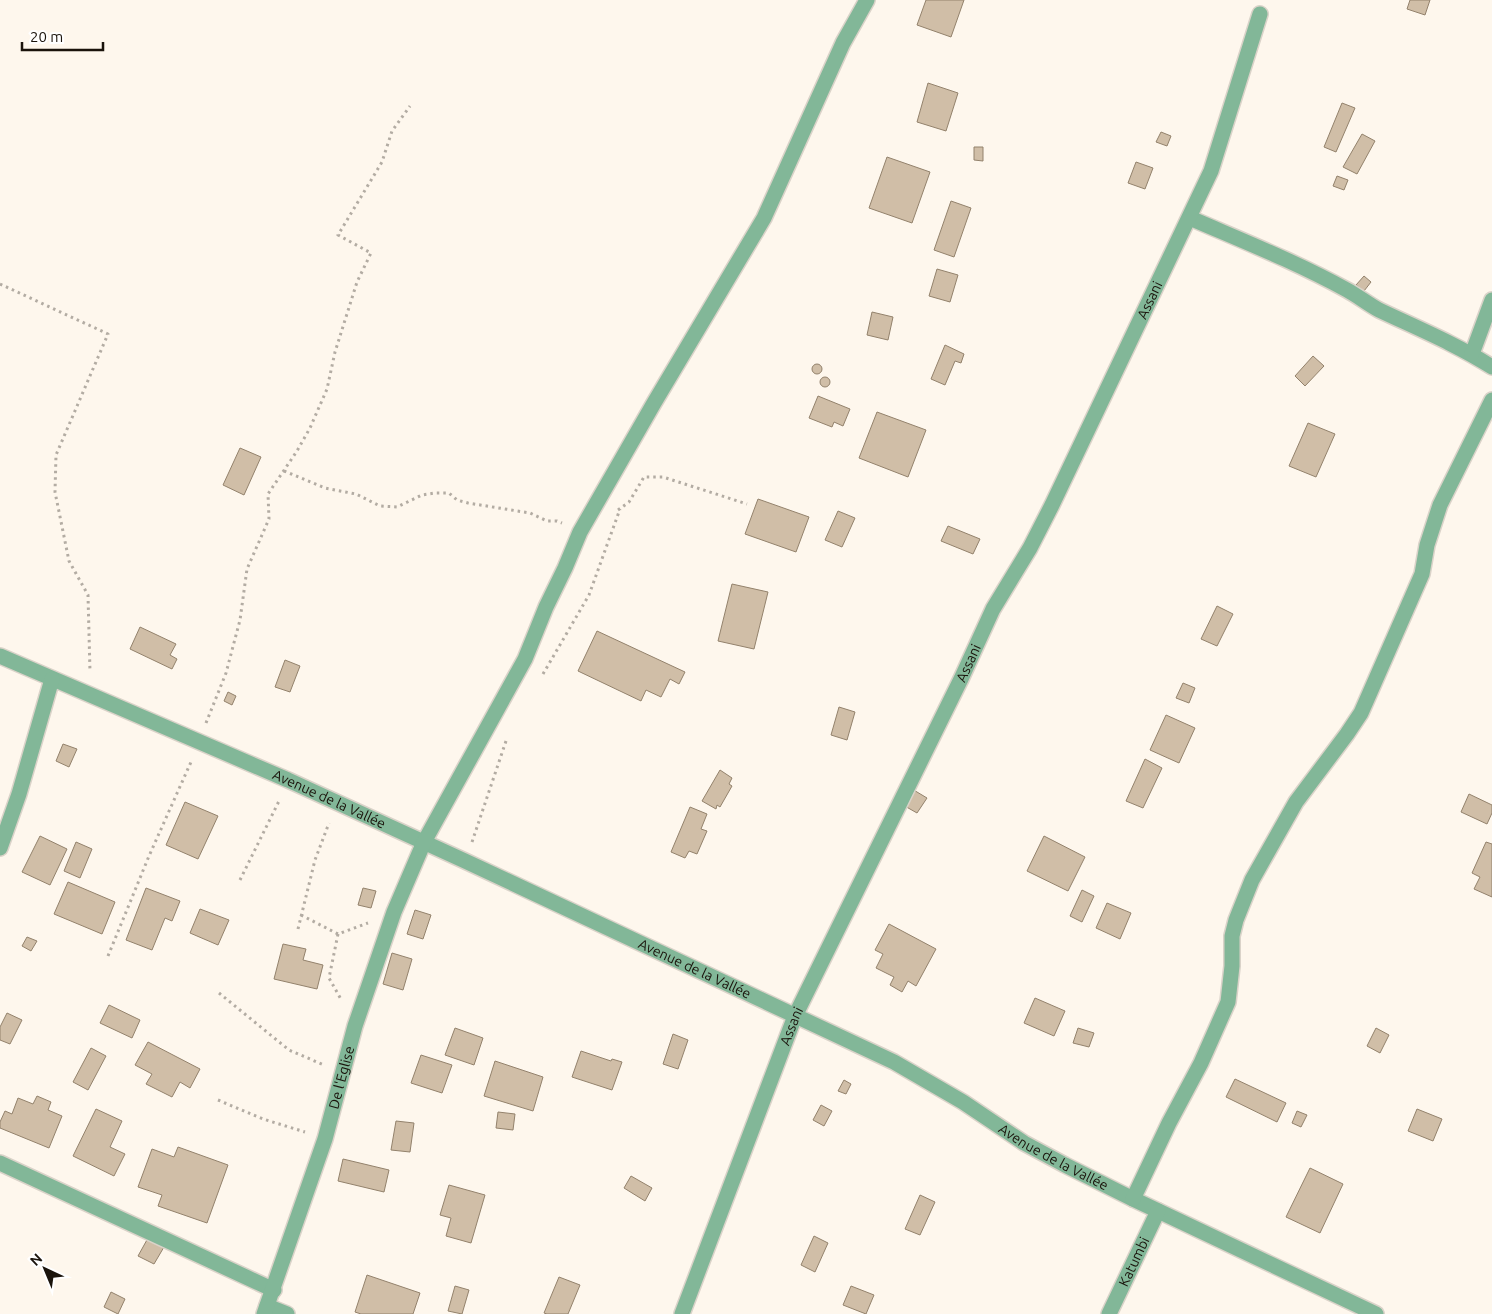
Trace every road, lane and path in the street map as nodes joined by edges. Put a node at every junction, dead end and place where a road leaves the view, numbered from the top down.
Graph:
1 (867, 0) edge
2 (1260, 14) dead end
3 (410, 106) dead end
4 (1190, 218) junction
5 (0, 284) edge
6 (1492, 300) edge
7 (1472, 354) junction
8 (1492, 366) edge
9 (1492, 400) edge
10 (284, 471) junction
11 (747, 504) dead end
12 (620, 509) junction
13 (611, 512) dead end
14 (580, 532) junction
15 (0, 656) edge
16 (52, 679) junction
17 (540, 679) dead end
18 (91, 696) junction
19 (507, 738) dead end
20 (199, 742) junction
21 (288, 780) junction
22 (336, 803) junction
23 (424, 842) junction
24 (0, 848) edge
25 (465, 861) junction
26 (240, 880) dead end
27 (394, 912) junction
28 (301, 916) junction
29 (298, 929) dead end
30 (338, 934) junction
31 (108, 956) dead end
32 (219, 994) dead end
33 (795, 1016) junction
34 (355, 1026) junction
35 (343, 1072) junction
36 (218, 1100) dead end
37 (325, 1138) junction
38 (0, 1163) edge
39 (1133, 1200) junction
40 (1158, 1211) junction
41 (274, 1290) junction
42 (266, 1310) edge
43 (287, 1314) edge
44 (682, 1314) edge
45 (1109, 1314) edge
46 (1376, 1314) edge

1 - 14 street, De l'Eglise
2 - 4 street, Assani
3 - 10 path
4 - 7 street
4 - 33 street, Assani
5 - 18 path
6 - 7 street
7 - 8 street
9 - 39 street
10 - 14 path
10 - 20 path
11 - 12 path
12 - 13 path
12 - 17 path
14 - 23 street, De l'Eglise
15 - 16 street, Avenue de la Vallée
16 - 18 street, Avenue de la Vallée
16 - 24 street
18 - 20 street, Avenue de la Vallée
19 - 25 path
20 - 21 street, Avenue de la Vallée
20 - 31 path
21 - 22 street, Avenue de la Vallée
21 - 26 path
22 - 23 street, Avenue de la Vallée
22 - 28 path
23 - 25 street, Avenue de la Vallée
23 - 27 street, De l'Eglise
25 - 33 street, Avenue de la Vallée
27 - 30 path
27 - 34 street, De l'Eglise
28 - 29 path
28 - 30 path
30 - 34 path
32 - 35 path
33 - 39 street, Avenue de la Vallée
33 - 44 street, Assani
34 - 35 street, De l'Eglise
35 - 37 street, De l'Eglise
36 - 37 path
37 - 41 street, De l'Eglise
38 - 41 street
39 - 40 street, Avenue de la Vallée
40 - 45 street, Katumbi
40 - 46 street, Avenue de la Vallée
41 - 42 street, De l'Eglise
42 - 43 street

